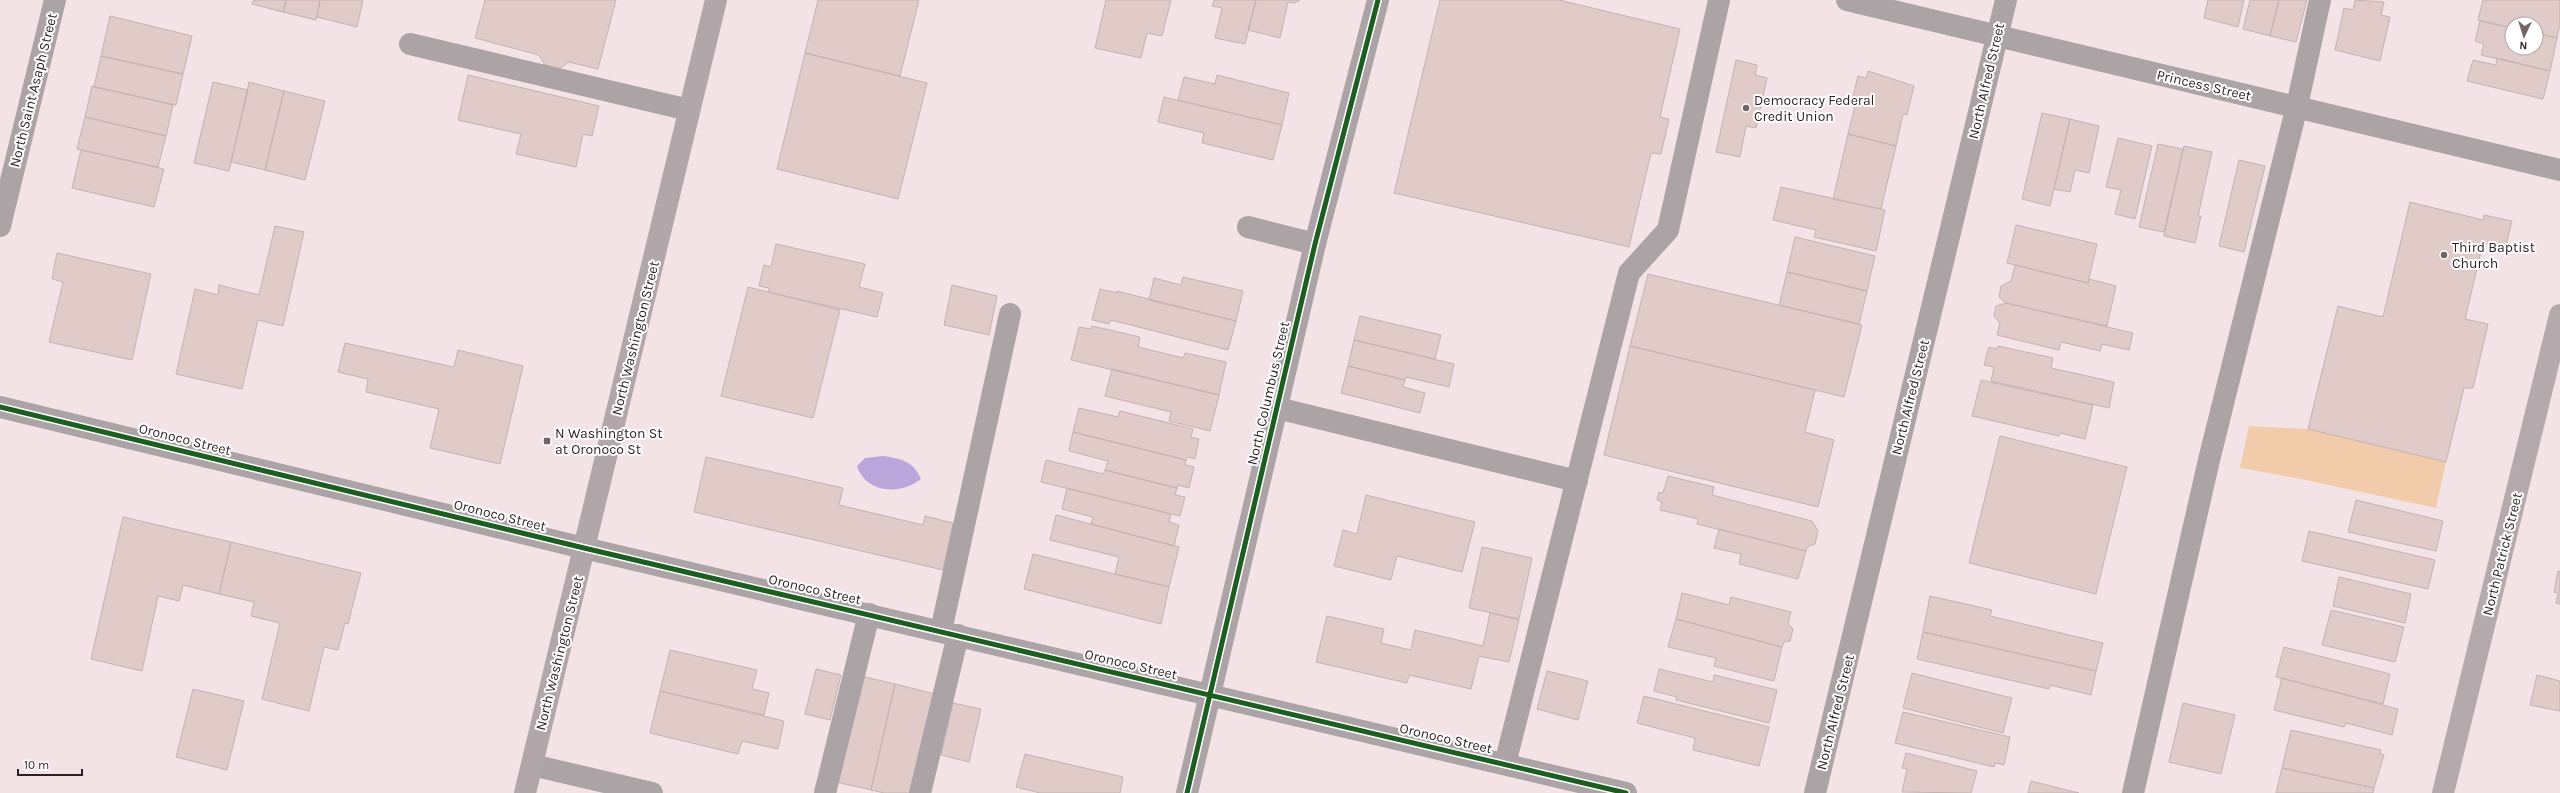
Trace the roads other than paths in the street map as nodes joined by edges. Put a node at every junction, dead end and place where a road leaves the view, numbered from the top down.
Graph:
1 (55, 0) edge
2 (716, 0) edge
3 (1378, 0) edge
4 (1719, 0) edge
5 (1847, 0) edge
6 (2006, 0) edge
7 (2320, 0) edge
8 (1997, 37) junction
9 (410, 44) dead end
10 (2297, 106) junction
11 (689, 110) junction
12 (2560, 170) edge
13 (0, 226) edge
14 (1248, 227) dead end
15 (1315, 244) junction
16 (1010, 314) dead end
17 (2560, 315) edge
18 (0, 407) edge
19 (1277, 408) junction
20 (1577, 481) junction
21 (584, 548) junction
22 (869, 614) junction
23 (950, 633) junction
24 (1210, 695) junction
25 (1505, 764) junction
26 (532, 765) junction
27 (525, 793) edge
28 (652, 793) edge
29 (825, 793) edge
30 (920, 793) edge
31 (1187, 793) edge
32 (1626, 793) edge
33 (1815, 793) edge
34 (2133, 793) edge
35 (2443, 793) edge

1 - 13 street, North Saint Asaph Street
2 - 11 main road, North Washington Street
3 - 15 street, North Columbus Street
4 - 20 street
5 - 8 street, Princess Street
6 - 8 street, North Alfred Street
7 - 10 street
8 - 10 street, Princess Street
8 - 33 street, North Alfred Street
9 - 11 street
10 - 12 street, Princess Street
10 - 34 street
11 - 21 main road, North Washington Street
14 - 15 street
15 - 19 street, North Columbus Street
16 - 23 street
17 - 35 highway, North Patrick Street
18 - 21 street, Oronoco Street
19 - 20 street
19 - 24 street, North Columbus Street
20 - 25 street
21 - 22 street, Oronoco Street
21 - 26 main road, North Washington Street
22 - 23 street, Oronoco Street
22 - 29 street
23 - 24 street, Oronoco Street
23 - 30 street
24 - 25 street, Oronoco Street
24 - 31 street, North Columbus Street
25 - 32 street, Oronoco Street
26 - 27 main road, North Washington Street
26 - 28 street

